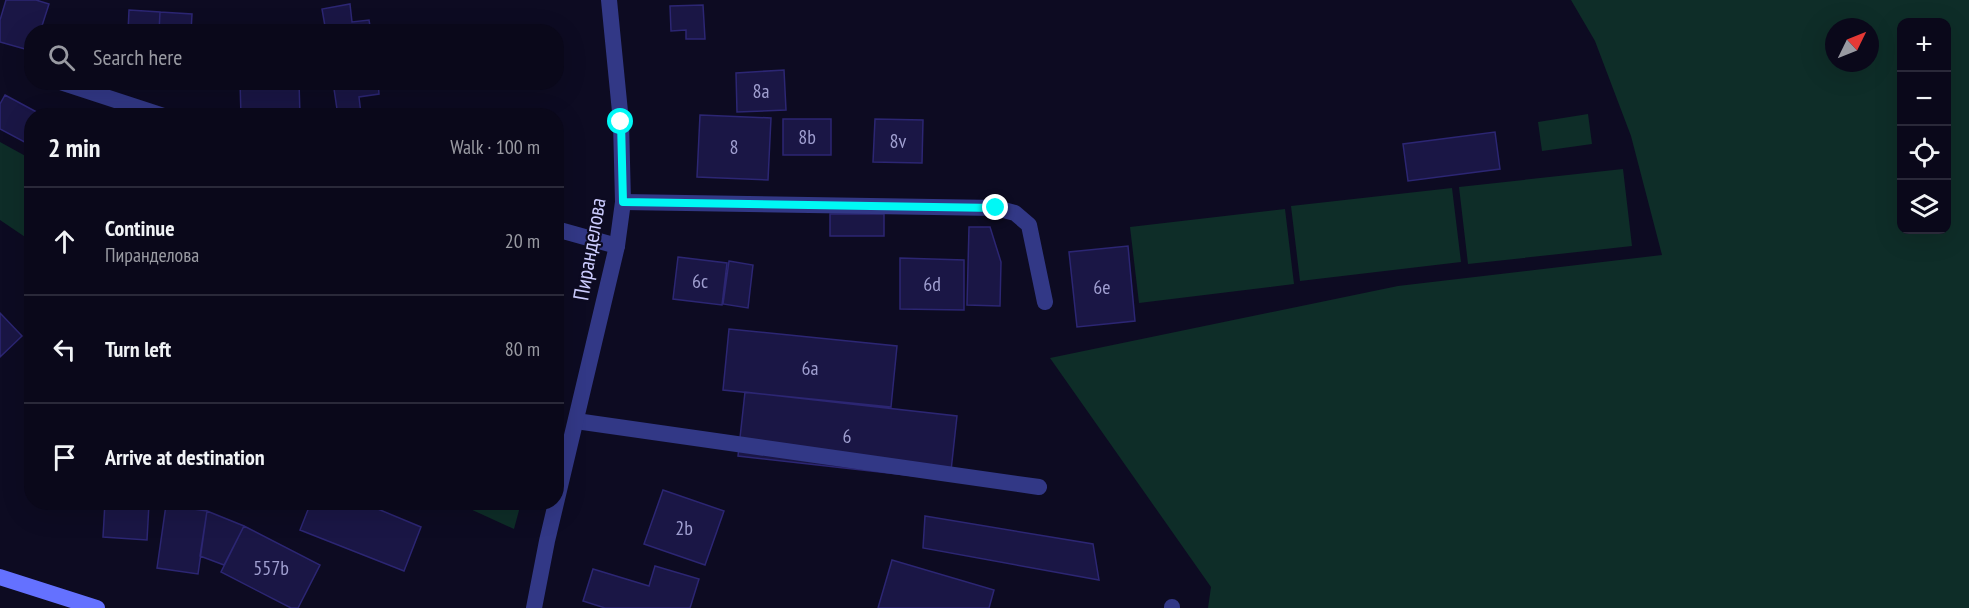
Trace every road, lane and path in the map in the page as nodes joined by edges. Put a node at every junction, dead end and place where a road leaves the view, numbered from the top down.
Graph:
1 (609, 0) edge
2 (84, 90) edge
3 (140, 108) edge
4 (623, 202) junction
5 (564, 230) edge
6 (617, 246) junction
7 (1045, 302) dead end
8 (576, 421) junction
9 (564, 474) edge
10 (1039, 487) dead end
11 (556, 510) edge
12 (0, 577) edge
13 (94, 607) edge
14 (534, 608) edge

1 - 4 street, Пиранделова
2 - 3 street
4 - 6 street, Пиранделова
4 - 7 street
5 - 6 street
6 - 8 street, Пиранделова
8 - 9 street, Пиранделова
8 - 10 street
11 - 14 street, Пиранделова
12 - 13 main road

